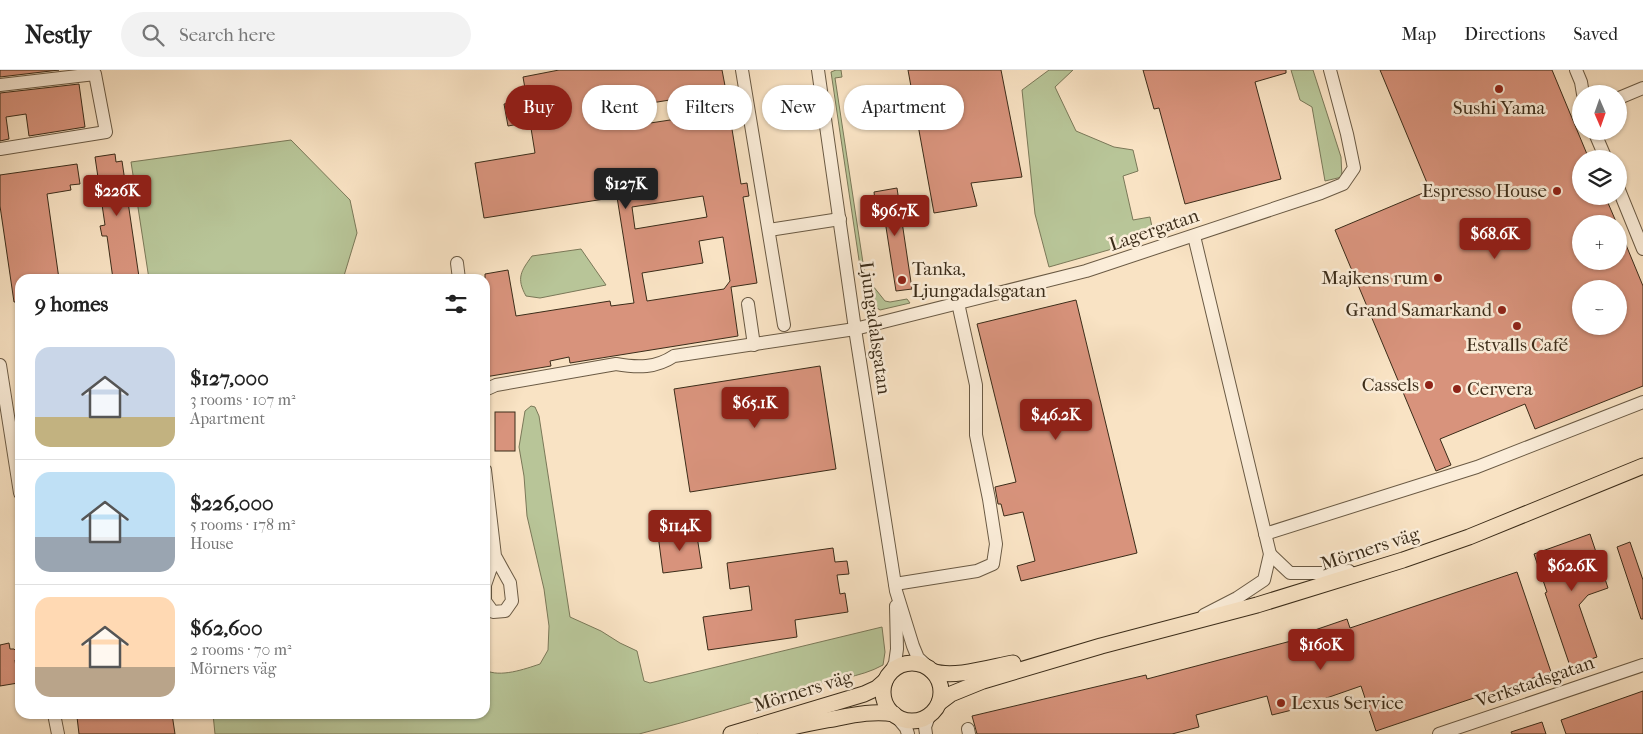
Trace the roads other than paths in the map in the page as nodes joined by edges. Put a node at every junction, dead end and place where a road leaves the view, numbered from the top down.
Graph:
1 (742, 70) edge
2 (818, 70) edge
3 (1330, 70) edge
4 (1576, 70) edge
5 (0, 85) edge
6 (1582, 85) edge
7 (1643, 88) edge
8 (1628, 94) edge
9 (0, 149) edge
10 (1625, 205) edge
11 (840, 219) junction
12 (769, 230) junction
13 (1194, 236) junction
14 (1643, 249) edge
15 (457, 263) dead end
16 (459, 274) edge
17 (958, 303) junction
18 (748, 304) dead end
19 (784, 325) dead end
20 (855, 328) junction
21 (754, 345) junction
22 (0, 365) edge
23 (490, 388) edge
24 (1643, 402) edge
25 (15, 461) edge
26 (1643, 466) edge
27 (490, 513) edge
28 (1265, 534) junction
29 (1270, 554) junction
30 (495, 556) dead end
31 (1403, 560) junction
32 (895, 587) junction
33 (1186, 624) junction
34 (1101, 646) junction
35 (1643, 665) edge
36 (930, 669) junction
37 (887, 679) junction
38 (939, 703) junction
39 (895, 715) junction
40 (929, 716) junction
41 (55, 719) edge
42 (58, 734) edge
43 (731, 734) edge
44 (758, 734) edge
45 (908, 734) edge
46 (926, 734) edge
47 (1439, 734) edge

1 - 12 street
2 - 11 street, Ljungadalsgatan
3 - 13 street, Lagergatan
4 - 6 street
5 - 9 street
7 - 8 street
10 - 14 street
11 - 12 street
11 - 20 street, Ljungadalsgatan
12 - 19 street
13 - 17 street, Lagergatan
13 - 28 street
15 - 16 street
17 - 20 street, Lagergatan
17 - 32 street
18 - 21 street
20 - 21 street, Lagergatan
20 - 32 street, Ljungadalsgatan
21 - 23 street, Lagergatan
22 - 25 street
24 - 28 street
26 - 31 main road, Mörners väg
27 - 30 street
28 - 29 street
29 - 31 street
29 - 33 street
31 - 33 main road, Mörners väg
32 - 36 street, Ljungadalsgatan
32 - 37 street, Ljungadalsgatan
33 - 34 main road, Mörners väg
34 - 36 main road, Mörners väg
34 - 38 main road, Mörners väg
35 - 47 street, Verkstadsgatan
36 - 37 main road
36 - 38 main road
37 - 39 main road
37 - 43 main road, Mörners väg
38 - 40 main road
39 - 40 main road
39 - 44 main road, Mörners väg
39 - 45 street
40 - 46 street
41 - 42 street

